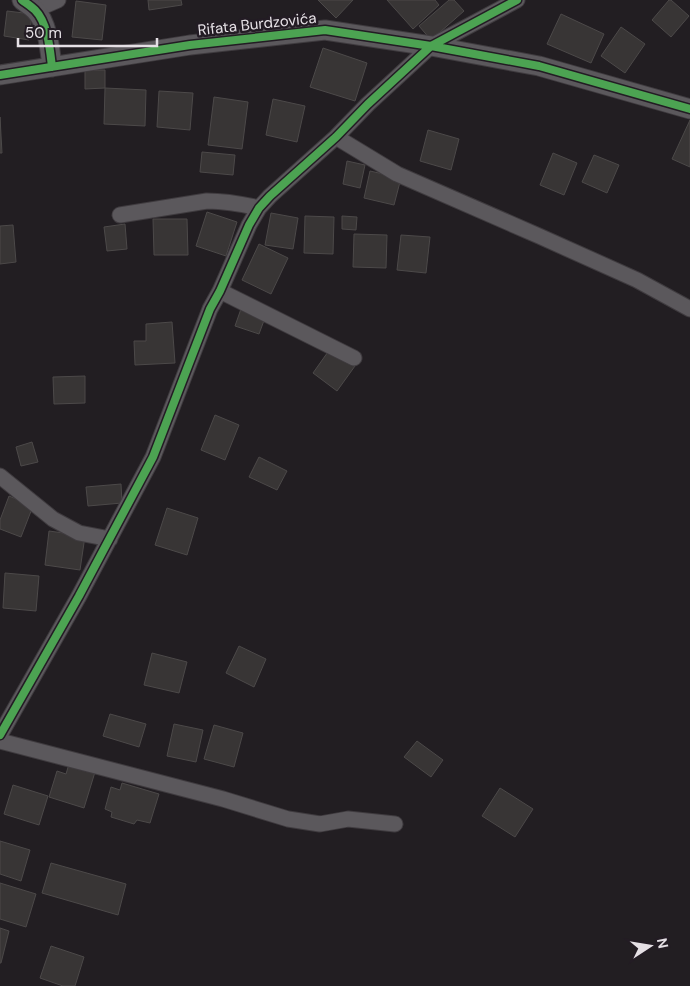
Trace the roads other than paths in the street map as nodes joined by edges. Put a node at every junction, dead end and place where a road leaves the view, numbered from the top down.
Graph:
1 (58, 0) edge
2 (518, 0) edge
3 (29, 5) edge
4 (431, 46) junction
5 (52, 67) junction
6 (0, 75) edge
7 (690, 110) edge
8 (336, 137) junction
9 (259, 208) junction
10 (120, 214) dead end
11 (220, 291) junction
12 (690, 309) edge
13 (354, 358) dead end
14 (0, 476) edge
15 (110, 538) junction
16 (0, 735) edge
17 (0, 741) edge
18 (395, 824) dead end

1 - 3 street
2 - 4 street
3 - 5 street
4 - 5 street, Rifata Burdzovića
4 - 7 street, Rifata Burdzovića
4 - 8 street
5 - 6 street, Rifata Burdzovića
8 - 9 street
8 - 12 street
9 - 10 street
9 - 11 street
11 - 13 street
11 - 15 street
14 - 15 street
15 - 16 street
17 - 18 street

